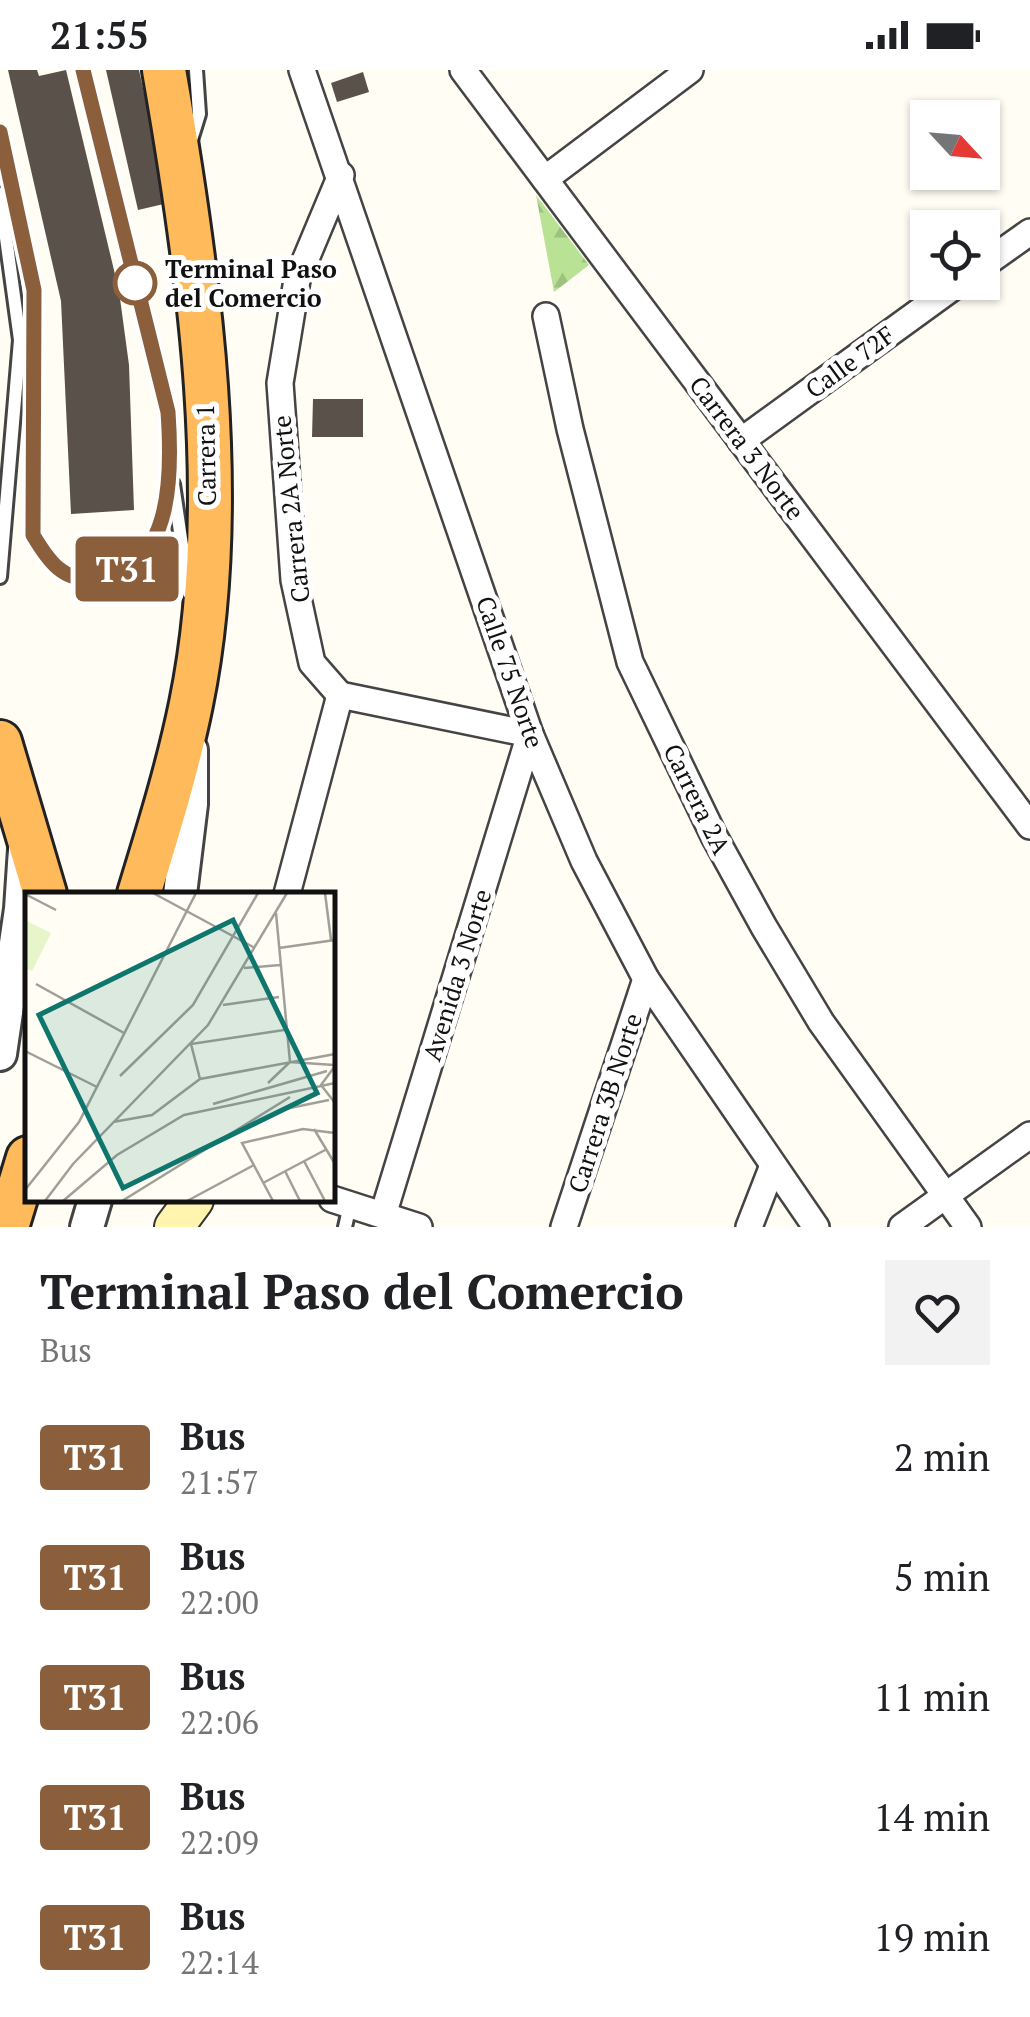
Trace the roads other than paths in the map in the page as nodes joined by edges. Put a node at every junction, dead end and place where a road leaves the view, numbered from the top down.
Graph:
1 (82, 70) edge
2 (164, 70) edge
3 (196, 70) edge
4 (302, 70) edge
5 (463, 70) edge
6 (690, 70) edge
7 (0, 133) edge
8 (181, 171) junction
9 (341, 175) junction
10 (545, 179) junction
11 (0, 194) edge
12 (1030, 232) edge
13 (1000, 253) edge
14 (935, 300) edge
15 (546, 316) dead end
16 (741, 440) junction
17 (172, 467) junction
18 (0, 578) edge
19 (200, 638) junction
20 (340, 695) junction
21 (192, 702) junction
22 (530, 734) junction
23 (0, 742) edge
24 (28, 824) junction
25 (1030, 826) edge
26 (45, 892) edge
27 (140, 892) edge
28 (180, 892) edge
29 (288, 892) edge
30 (646, 979) junction
31 (0, 1054) edge
32 (1030, 1134) edge
33 (25, 1168) edge
34 (772, 1168) junction
35 (946, 1195) junction
36 (45, 1202) edge
37 (94, 1202) edge
38 (193, 1202) edge
39 (204, 1202) edge
40 (342, 1210) edge
41 (383, 1216) junction
42 (7, 1227) edge
43 (38, 1227) edge
44 (87, 1227) edge
45 (174, 1227) edge
46 (196, 1227) edge
47 (419, 1227) edge
48 (564, 1227) edge
49 (749, 1227) edge
50 (816, 1227) edge
51 (902, 1227) edge
52 (968, 1227) edge

1 - 17 lane
2 - 8 highway, Carrera 1
3 - 8 lane
4 - 9 street, Calle 75 Norte
5 - 10 street, Carrera 3 Norte
6 - 10 street
7 - 17 lane
8 - 19 highway, Carrera 1
9 - 20 street, Carrera 2A Norte
9 - 22 street, Calle 75 Norte
10 - 16 street, Carrera 3 Norte
11 - 18 lane
12 - 13 street
14 - 16 street, Calle 72F
15 - 35 street, Carrera 2A
16 - 25 street, Carrera 3 Norte
17 - 19 lane
19 - 21 highway, Carrera 1
20 - 22 street
20 - 29 street
21 - 27 highway, Carrera 1
21 - 28 street
22 - 30 street, Calle 75 Norte
22 - 41 street, Avenida 3 Norte
23 - 24 highway
24 - 26 highway
24 - 31 street
30 - 34 street, Calle 75 Norte
30 - 48 street, Carrera 3B Norte
32 - 35 street
33 - 42 highway
34 - 49 street
34 - 50 street, Calle 75 Norte
35 - 51 street
35 - 52 street, Carrera 2A
36 - 43 highway
37 - 44 street
38 - 45 main road
39 - 46 street
40 - 41 street
41 - 47 street

